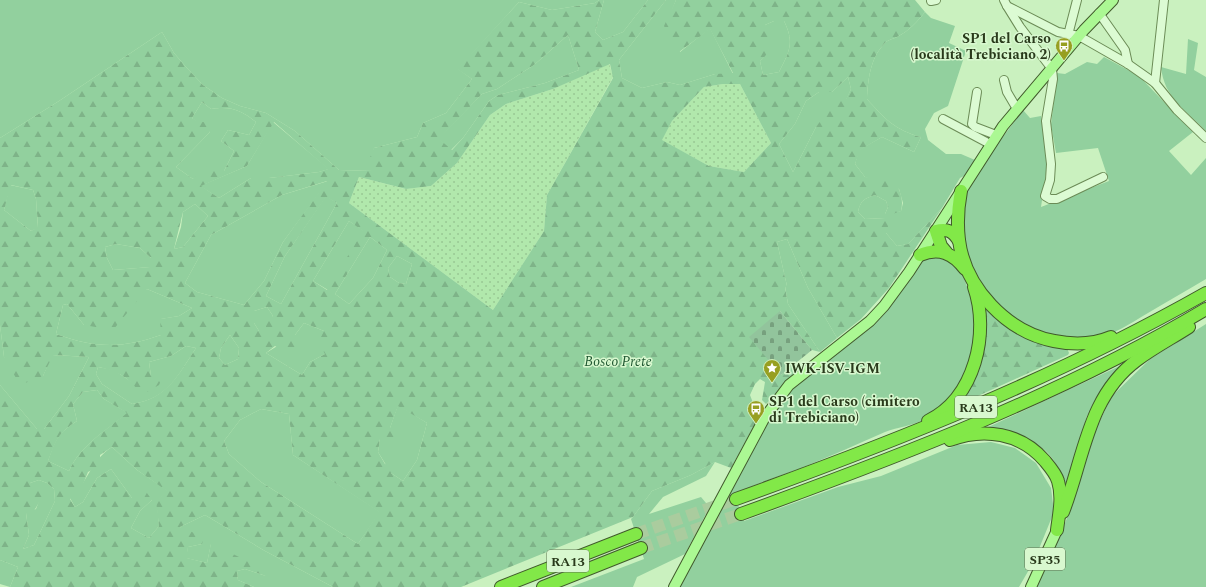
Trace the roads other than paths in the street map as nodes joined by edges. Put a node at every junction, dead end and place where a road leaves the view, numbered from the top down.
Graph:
1 (1077, 0) edge
2 (1113, 0) edge
3 (1164, 0) edge
4 (1006, 3) edge
5 (1099, 13) junction
6 (1068, 35) junction
7 (1079, 36) junction
8 (1128, 64) junction
9 (1052, 69) junction
10 (1004, 80) dead end
11 (1155, 83) junction
12 (977, 92) dead end
13 (1017, 109) junction
14 (943, 119) dead end
15 (1206, 138) edge
16 (993, 139) junction
17 (1103, 177) dead end
18 (961, 191) junction
19 (936, 231) junction
20 (959, 241) junction
21 (946, 252) junction
22 (920, 255) junction
23 (970, 275) junction
24 (1206, 288) edge
25 (1206, 293) edge
26 (1206, 309) edge
27 (1206, 316) edge
28 (830, 466) junction
29 (836, 479) junction
30 (736, 499) tunnel mouth
31 (741, 514) tunnel mouth
32 (1056, 530) junction
33 (636, 534) tunnel mouth
34 (641, 548) tunnel mouth
35 (501, 587) edge
36 (543, 587) edge
37 (674, 587) edge
38 (1031, 587) edge

1 - 6 street
2 - 5 main road
3 - 11 street
4 - 6 street
4 - 9 street
5 - 7 main road
5 - 8 street
6 - 7 street
7 - 8 street
7 - 9 main road
8 - 11 street
9 - 13 main road
9 - 17 street
10 - 13 street
11 - 15 street
12 - 16 street
13 - 16 main road
14 - 16 street
16 - 18 main road
18 - 19 main road
18 - 20 highway
19 - 20 highway
19 - 21 highway
19 - 22 main road
20 - 23 highway
21 - 22 highway
21 - 23 highway
22 - 37 main road
23 - 24 highway
23 - 28 highway
25 - 28 highway, RA13
26 - 29 highway, RA13
27 - 32 highway
28 - 30 highway, RA13
29 - 31 highway, RA13
29 - 32 highway
32 - 38 main road, SP35
33 - 35 highway, RA13
34 - 36 highway, RA13

